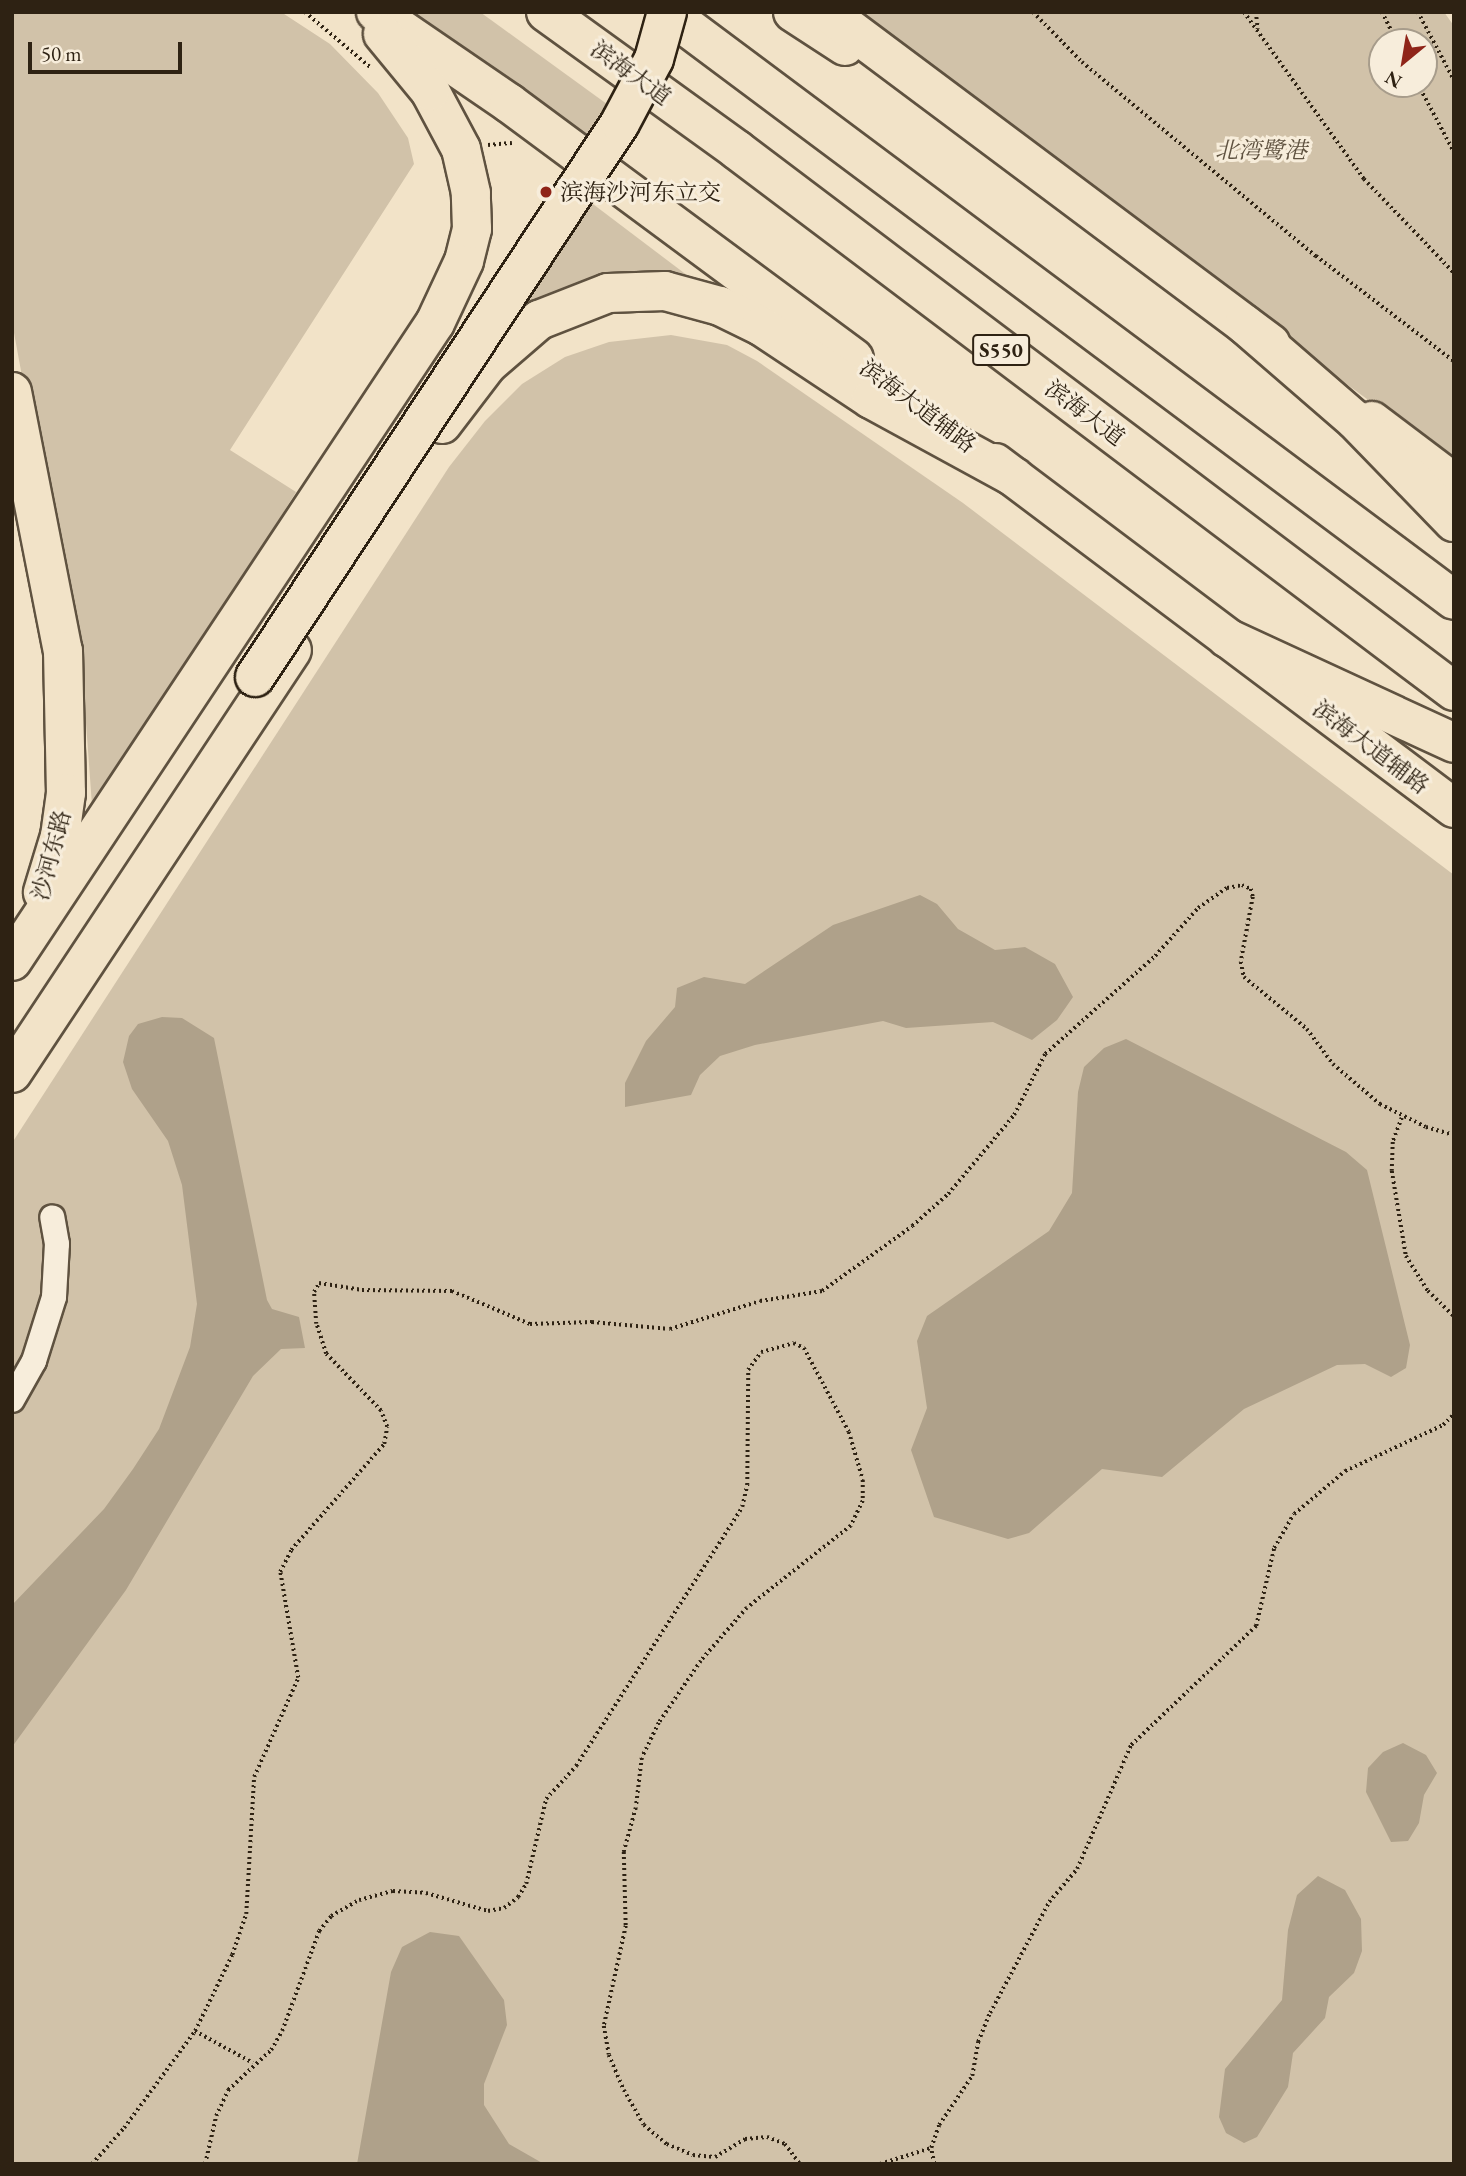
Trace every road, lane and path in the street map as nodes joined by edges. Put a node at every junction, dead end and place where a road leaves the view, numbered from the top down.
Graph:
1 (305, 12) edge
2 (361, 12) edge
3 (376, 12) edge
4 (546, 12) edge
5 (667, 12) edge
6 (793, 12) edge
7 (827, 12) edge
8 (1033, 12) edge
9 (1244, 12) edge
10 (1256, 12) edge
11 (1382, 12) edge
12 (1418, 12) edge
13 (1390, 28) edge
14 (1258, 31) junction
15 (377, 74) dead end
16 (1454, 80) edge
17 (1425, 98) edge
18 (984, 131) junction
19 (1454, 152) edge
20 (1454, 273) edge
21 (1244, 324) junction
22 (1454, 361) edge
23 (12, 391) edge
24 (1014, 477) junction
25 (1454, 483) edge
26 (12, 508) edge
27 (1454, 522) edge
28 (1454, 600) edge
29 (1227, 638) junction
30 (1454, 691) edge
31 (1454, 743) edge
32 (67, 748) junction
33 (1454, 808) edge
34 (12, 959) edge
35 (72, 982) junction
36 (12, 1073) edge
37 (1402, 1117) junction
38 (1454, 1135) edge
39 (52, 1217) dead end
40 (1454, 1316) edge
41 (12, 1400) edge
42 (1454, 1413) edge
43 (195, 2031) junction
44 (253, 2063) junction
45 (931, 2148) junction
46 (92, 2164) edge
47 (205, 2164) edge
48 (800, 2164) edge
49 (880, 2164) edge
50 (934, 2164) edge

1 - 15 path
2 - 34 main road
3 - 24 main road, 滨海大道辅路
4 - 30 main road, 滨海大道 / S550
5 - 28 main road
5 - 35 main road, bridge
6 - 18 main road
7 - 18 main road
8 - 22 path
9 - 14 path
10 - 14 path
11 - 13 path
12 - 16 path
14 - 20 path
17 - 19 path
18 - 21 main road
21 - 25 main road
21 - 27 main road
23 - 32 main road
24 - 29 main road, 滨海大道辅路
24 - 35 main road
26 - 32 main road
29 - 31 main road
29 - 33 main road, 滨海大道辅路
32 - 34 main road, 沙河东路
35 - 36 main road
37 - 38 path
37 - 40 path
37 - 43 path
39 - 41 street
42 - 45 path
43 - 44 path
43 - 46 path
44 - 47 path
44 - 48 path
45 - 49 path
45 - 50 path

